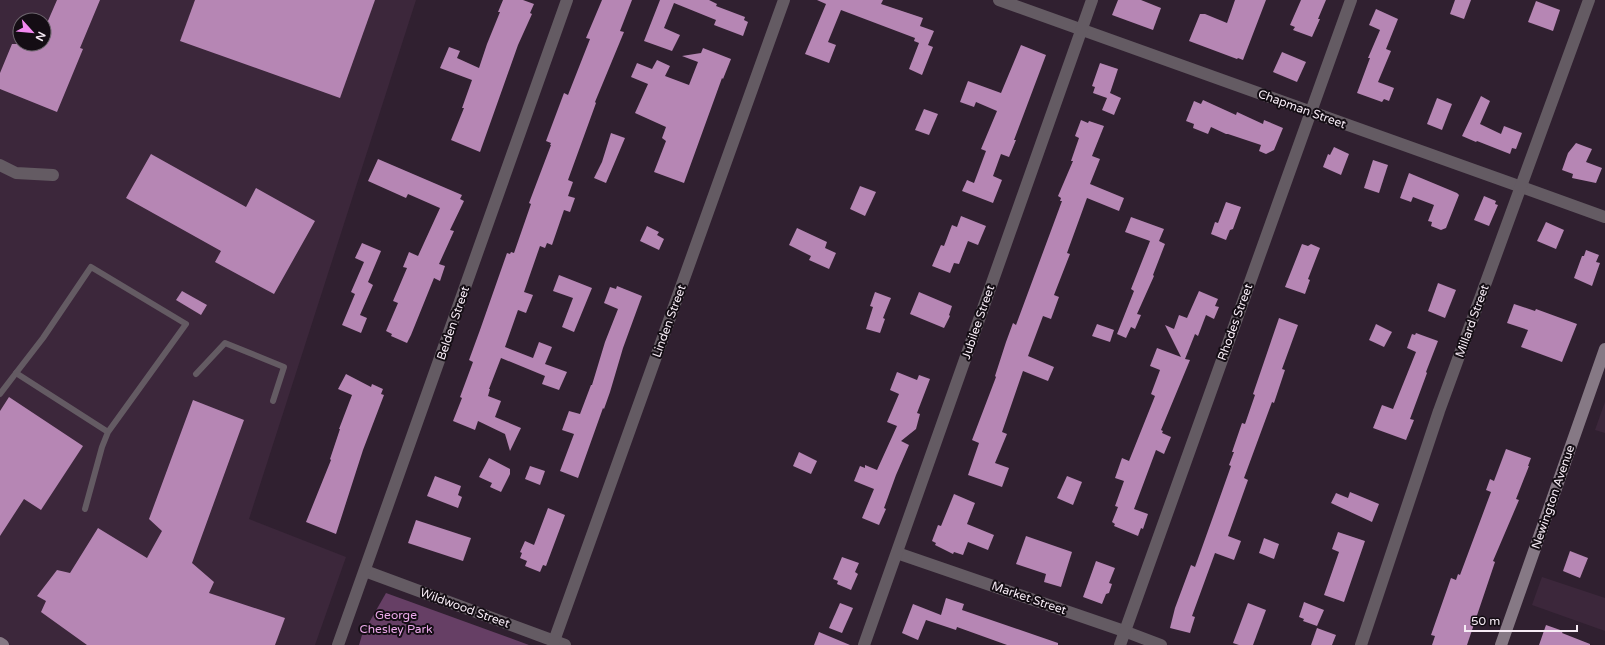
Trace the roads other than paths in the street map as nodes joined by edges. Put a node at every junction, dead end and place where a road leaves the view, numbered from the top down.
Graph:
1 (567, 0) edge
2 (784, 0) edge
3 (999, 0) edge
4 (1092, 0) edge
5 (1351, 0) edge
6 (1589, 0) edge
7 (1081, 30) junction
8 (1310, 113) junction
9 (0, 165) edge
10 (52, 175) dead end
11 (1521, 187) junction
12 (1605, 217) edge
13 (1605, 349) edge
14 (16, 373) junction
15 (196, 374) dead end
16 (0, 394) edge
17 (273, 402) dead end
18 (108, 432) junction
19 (85, 509) dead end
20 (897, 553) junction
21 (365, 571) junction
22 (1124, 630) junction
23 (0, 643) edge
24 (560, 643) edge
25 (3, 645) edge
26 (338, 645) edge
27 (864, 645) edge
28 (1120, 645) edge
29 (1161, 645) edge
30 (1361, 645) edge
31 (1501, 645) edge

1 - 21 street, Belden Street
2 - 24 street, Linden Street
3 - 7 street, Chapman Street
4 - 7 street, Jubilee Street
5 - 8 street, Rhodes Street
6 - 11 street, Millard Street
7 - 8 street, Chapman Street
7 - 20 street, Jubilee Street
8 - 11 street, Chapman Street
8 - 22 street, Rhodes Street
9 - 10 street
11 - 12 street, Chapman Street
11 - 30 street, Millard Street
13 - 31 main road, Newington Avenue
14 - 16 lane
14 - 18 lane
14 - 18 lane
15 - 17 lane
18 - 19 lane
20 - 22 street, Market Street
20 - 27 street, Jubilee Street
21 - 24 street, Wildwood Street
21 - 26 street, Belden Street
22 - 28 street, Rhodes Street
22 - 29 street, Market Street
23 - 25 main road

